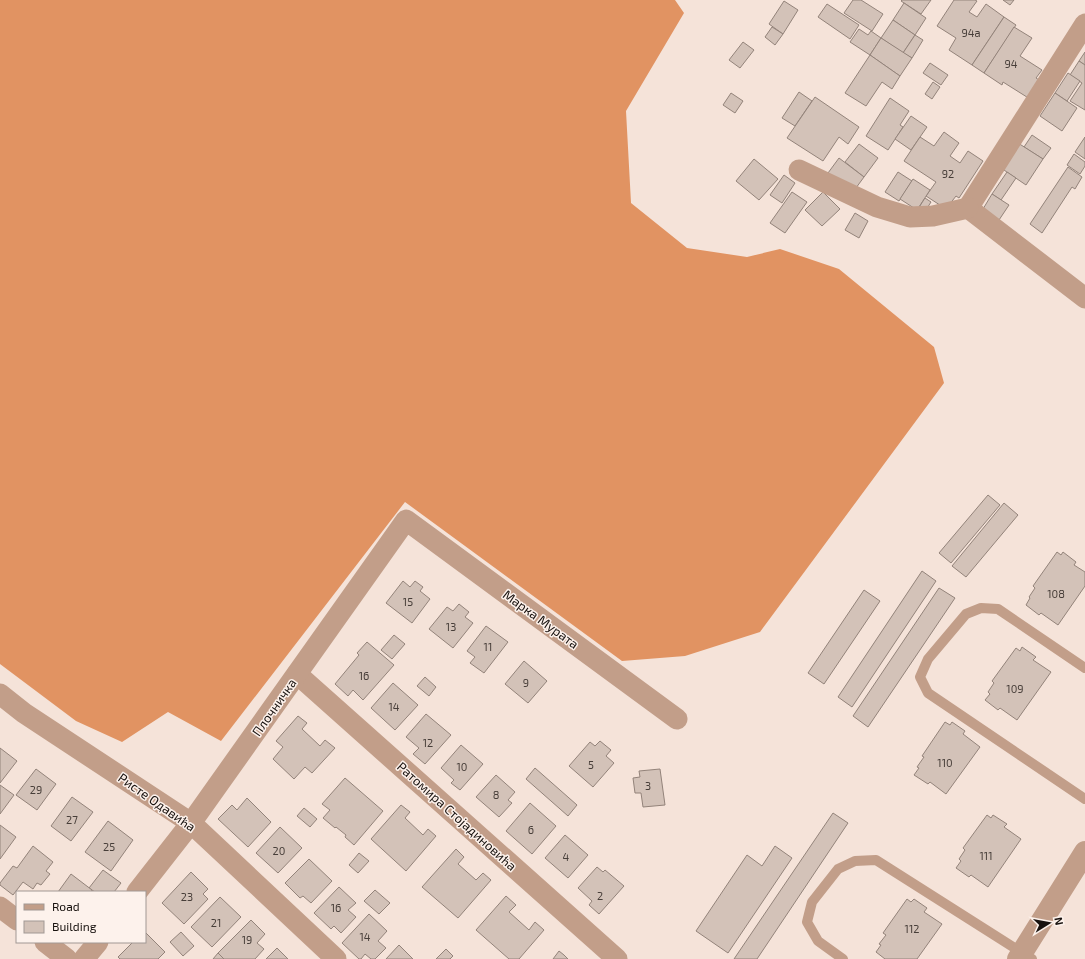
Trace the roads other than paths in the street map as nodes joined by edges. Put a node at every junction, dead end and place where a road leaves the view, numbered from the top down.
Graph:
1 (1085, 24) edge
2 (800, 170) dead end
3 (968, 208) junction
4 (1085, 298) edge
5 (406, 520) joint
6 (1085, 668) edge
7 (298, 674) junction
8 (0, 694) edge
9 (677, 719) dead end
10 (1085, 799) edge
11 (191, 823) junction
12 (1085, 852) edge
13 (138, 891) edge
14 (0, 907) edge
15 (16, 919) edge
16 (46, 943) edge
17 (97, 943) edge
18 (1024, 957) edge
19 (67, 959) edge
20 (84, 959) edge
21 (336, 959) edge
22 (617, 959) edge
23 (843, 959) edge

1 - 3 street
2 - 3 street
3 - 4 street
5 - 7 street, Плочничка
5 - 9 street, Марка Мурата
6 - 10 lane
7 - 11 street, Плочничка
7 - 22 street, Ратомира Стојадиновића
8 - 11 street, Ристе Одавића
11 - 13 street, Плочничка
11 - 21 street, Ристе Одавића
12 - 18 street
14 - 15 street
16 - 19 street
17 - 20 street
18 - 23 lane

